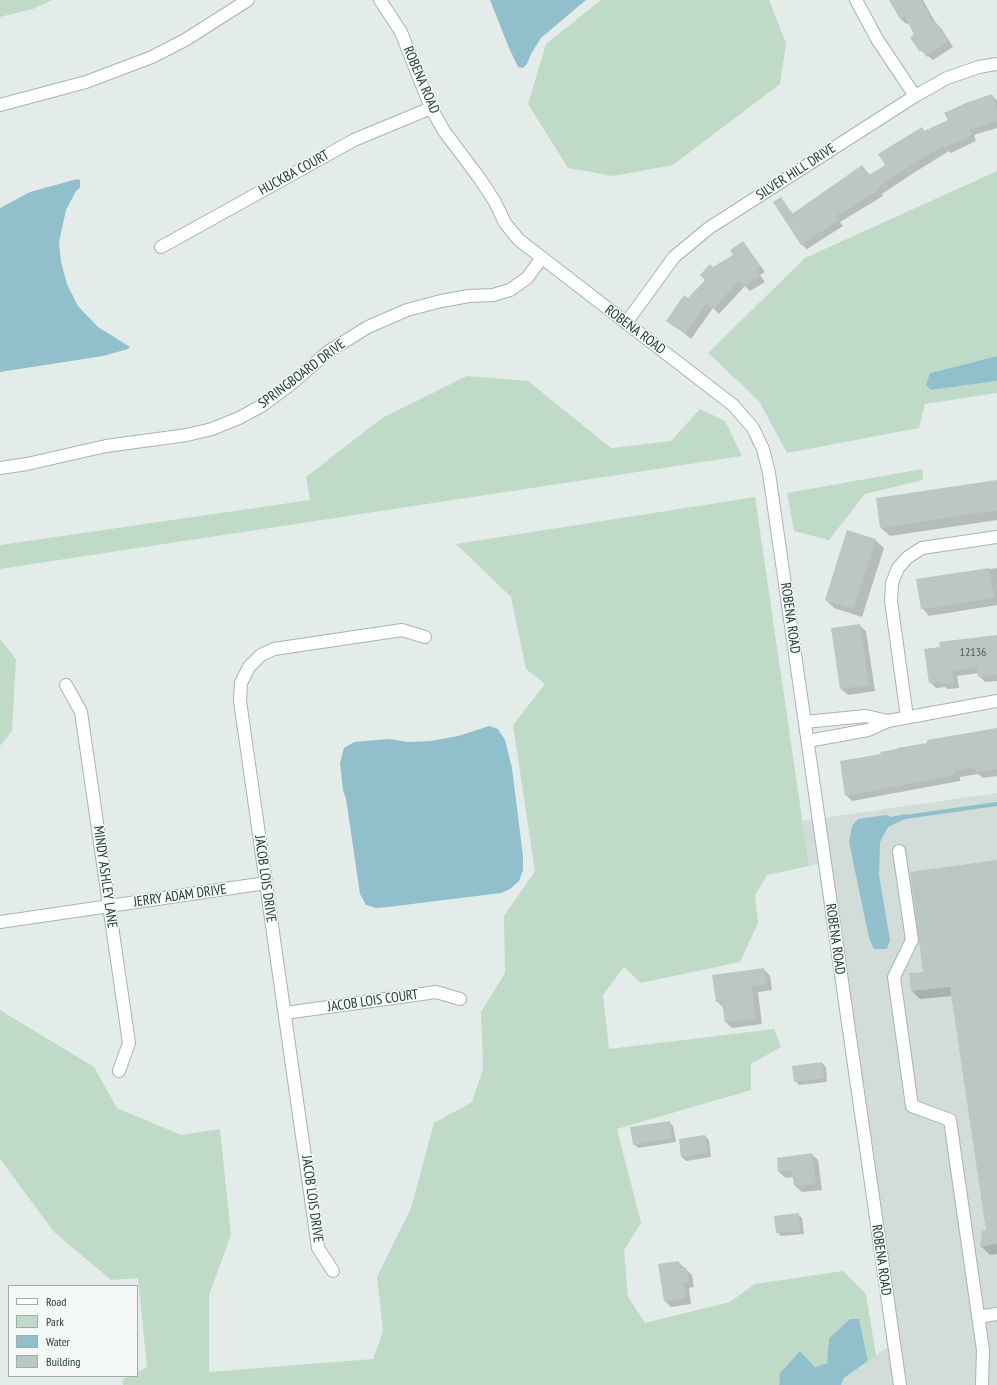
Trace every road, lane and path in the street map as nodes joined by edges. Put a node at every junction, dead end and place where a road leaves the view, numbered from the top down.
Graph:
1 (248, 0) edge
2 (380, 0) edge
3 (856, 0) edge
4 (997, 64) edge
5 (915, 96) junction
6 (0, 105) edge
7 (431, 108) junction
8 (161, 247) dead end
9 (542, 259) junction
10 (626, 324) junction
11 (0, 468) edge
12 (997, 537) edge
13 (425, 636) dead end
14 (66, 686) dead end
15 (997, 701) edge
16 (907, 717) junction
17 (888, 721) junction
18 (805, 722) junction
19 (808, 741) junction
20 (900, 851) dead end
21 (266, 883) junction
22 (109, 906) junction
23 (0, 922) edge
24 (460, 999) dead end
25 (285, 1014) junction
26 (118, 1071) dead end
27 (333, 1270) dead end
28 (997, 1314) edge
29 (978, 1317) junction
30 (900, 1385) edge
31 (982, 1385) edge

1 - 6 street
2 - 7 street, ROBENA ROAD
3 - 5 street
4 - 5 street, SILVER HILL DRIVE
5 - 10 street, SILVER HILL DRIVE
7 - 8 street, HUCKBA COURT
7 - 9 street, ROBENA ROAD
9 - 10 street, ROBENA ROAD
9 - 11 street, SPRINGBOARD DRIVE
10 - 18 street, ROBENA ROAD
12 - 16 street
13 - 21 street, JACOB LOIS DRIVE
14 - 22 street, MINDY ASHLEY LANE
15 - 16 street
16 - 17 street
17 - 18 street
17 - 19 street
18 - 19 street, ROBENA ROAD
19 - 30 street, ROBENA ROAD
20 - 29 street
21 - 22 street, JERRY ADAM DRIVE
21 - 25 street, JACOB LOIS DRIVE
22 - 23 street, JERRY ADAM DRIVE
22 - 26 street, MINDY ASHLEY LANE
24 - 25 street, JACOB LOIS COURT
25 - 27 street, JACOB LOIS DRIVE
28 - 29 street
29 - 31 street

